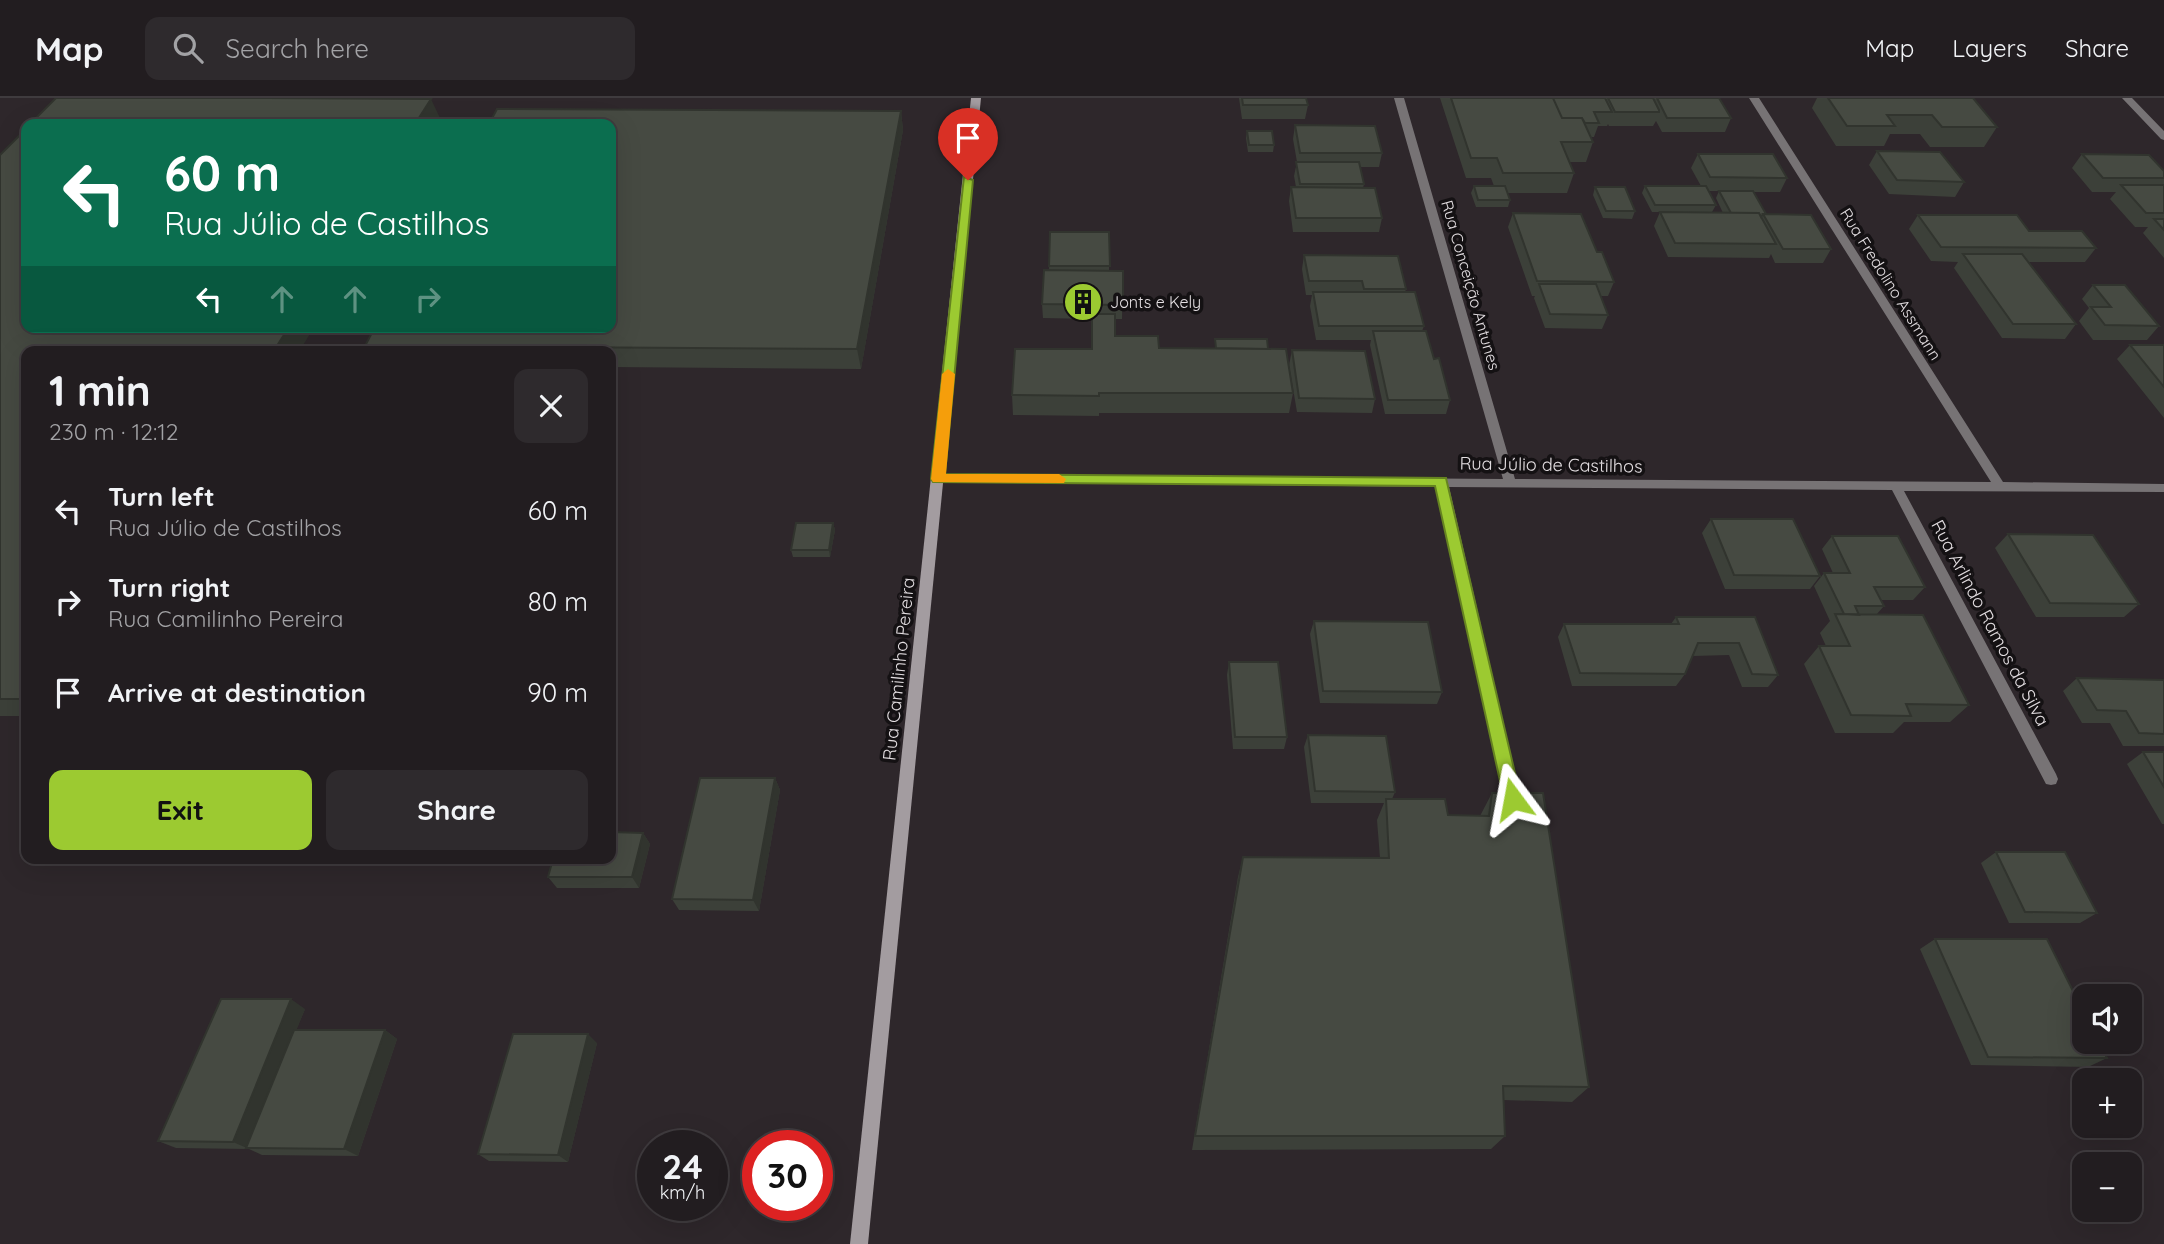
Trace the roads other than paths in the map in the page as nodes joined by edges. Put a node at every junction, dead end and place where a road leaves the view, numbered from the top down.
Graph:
1 (976, 98) edge
2 (1399, 98) edge
3 (1754, 98) edge
4 (2127, 98) edge
5 (2164, 136) edge
6 (938, 479) junction
7 (1441, 481) junction
8 (1510, 482) junction
9 (1895, 485) junction
10 (2000, 487) junction
11 (2164, 488) edge
12 (2051, 779) dead end
13 (1513, 799) edge
14 (859, 1244) edge

1 - 6 street, Rua Camilinho Pereira
2 - 8 street, Rua Conceição Antunes
3 - 10 street, Rua Fredolino Assmann
4 - 5 street
6 - 7 street, Rua Júlio de Castilhos
6 - 14 street, Rua Camilinho Pereira
7 - 8 street, Rua Júlio de Castilhos
7 - 13 street
8 - 9 street, Rua Júlio de Castilhos
9 - 10 street, Rua Júlio de Castilhos
9 - 12 street, Rua Arlindo Ramos da Silva
10 - 11 street, Rua Júlio de Castilhos

